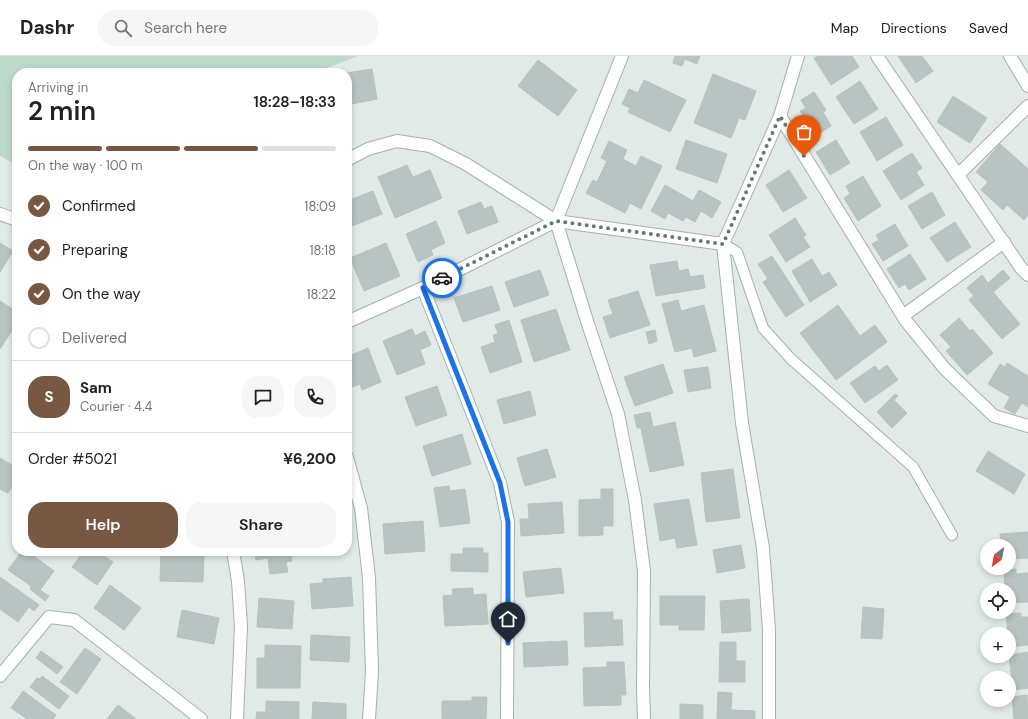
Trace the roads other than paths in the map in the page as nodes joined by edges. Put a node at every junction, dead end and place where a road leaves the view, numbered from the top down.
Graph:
1 (622, 56) edge
2 (798, 56) edge
3 (877, 56) edge
4 (1010, 56) edge
5 (1028, 86) edge
6 (1028, 106) edge
7 (780, 116) junction
8 (352, 157) edge
9 (958, 175) junction
10 (0, 214) edge
11 (12, 218) edge
12 (556, 221) junction
13 (1004, 242) junction
14 (723, 244) junction
15 (1028, 275) edge
16 (423, 288) junction
17 (903, 316) junction
18 (352, 320) edge
19 (1028, 426) edge
20 (352, 475) edge
21 (952, 535) dead end
22 (234, 556) edge
23 (0, 676) edge
24 (202, 719) edge
25 (237, 719) edge
26 (369, 719) edge
27 (507, 719) edge
28 (644, 719) edge
29 (769, 719) edge

1 - 12 street
2 - 7 street
3 - 9 street
4 - 5 street
6 - 9 street
7 - 14 street
7 - 17 street
8 - 12 street
9 - 13 street
10 - 11 street
12 - 14 street
12 - 16 street
12 - 28 street
13 - 15 street
13 - 17 street
14 - 21 lane
14 - 29 street
16 - 18 street
16 - 27 street
17 - 19 street
20 - 26 street
22 - 25 street
23 - 24 street

